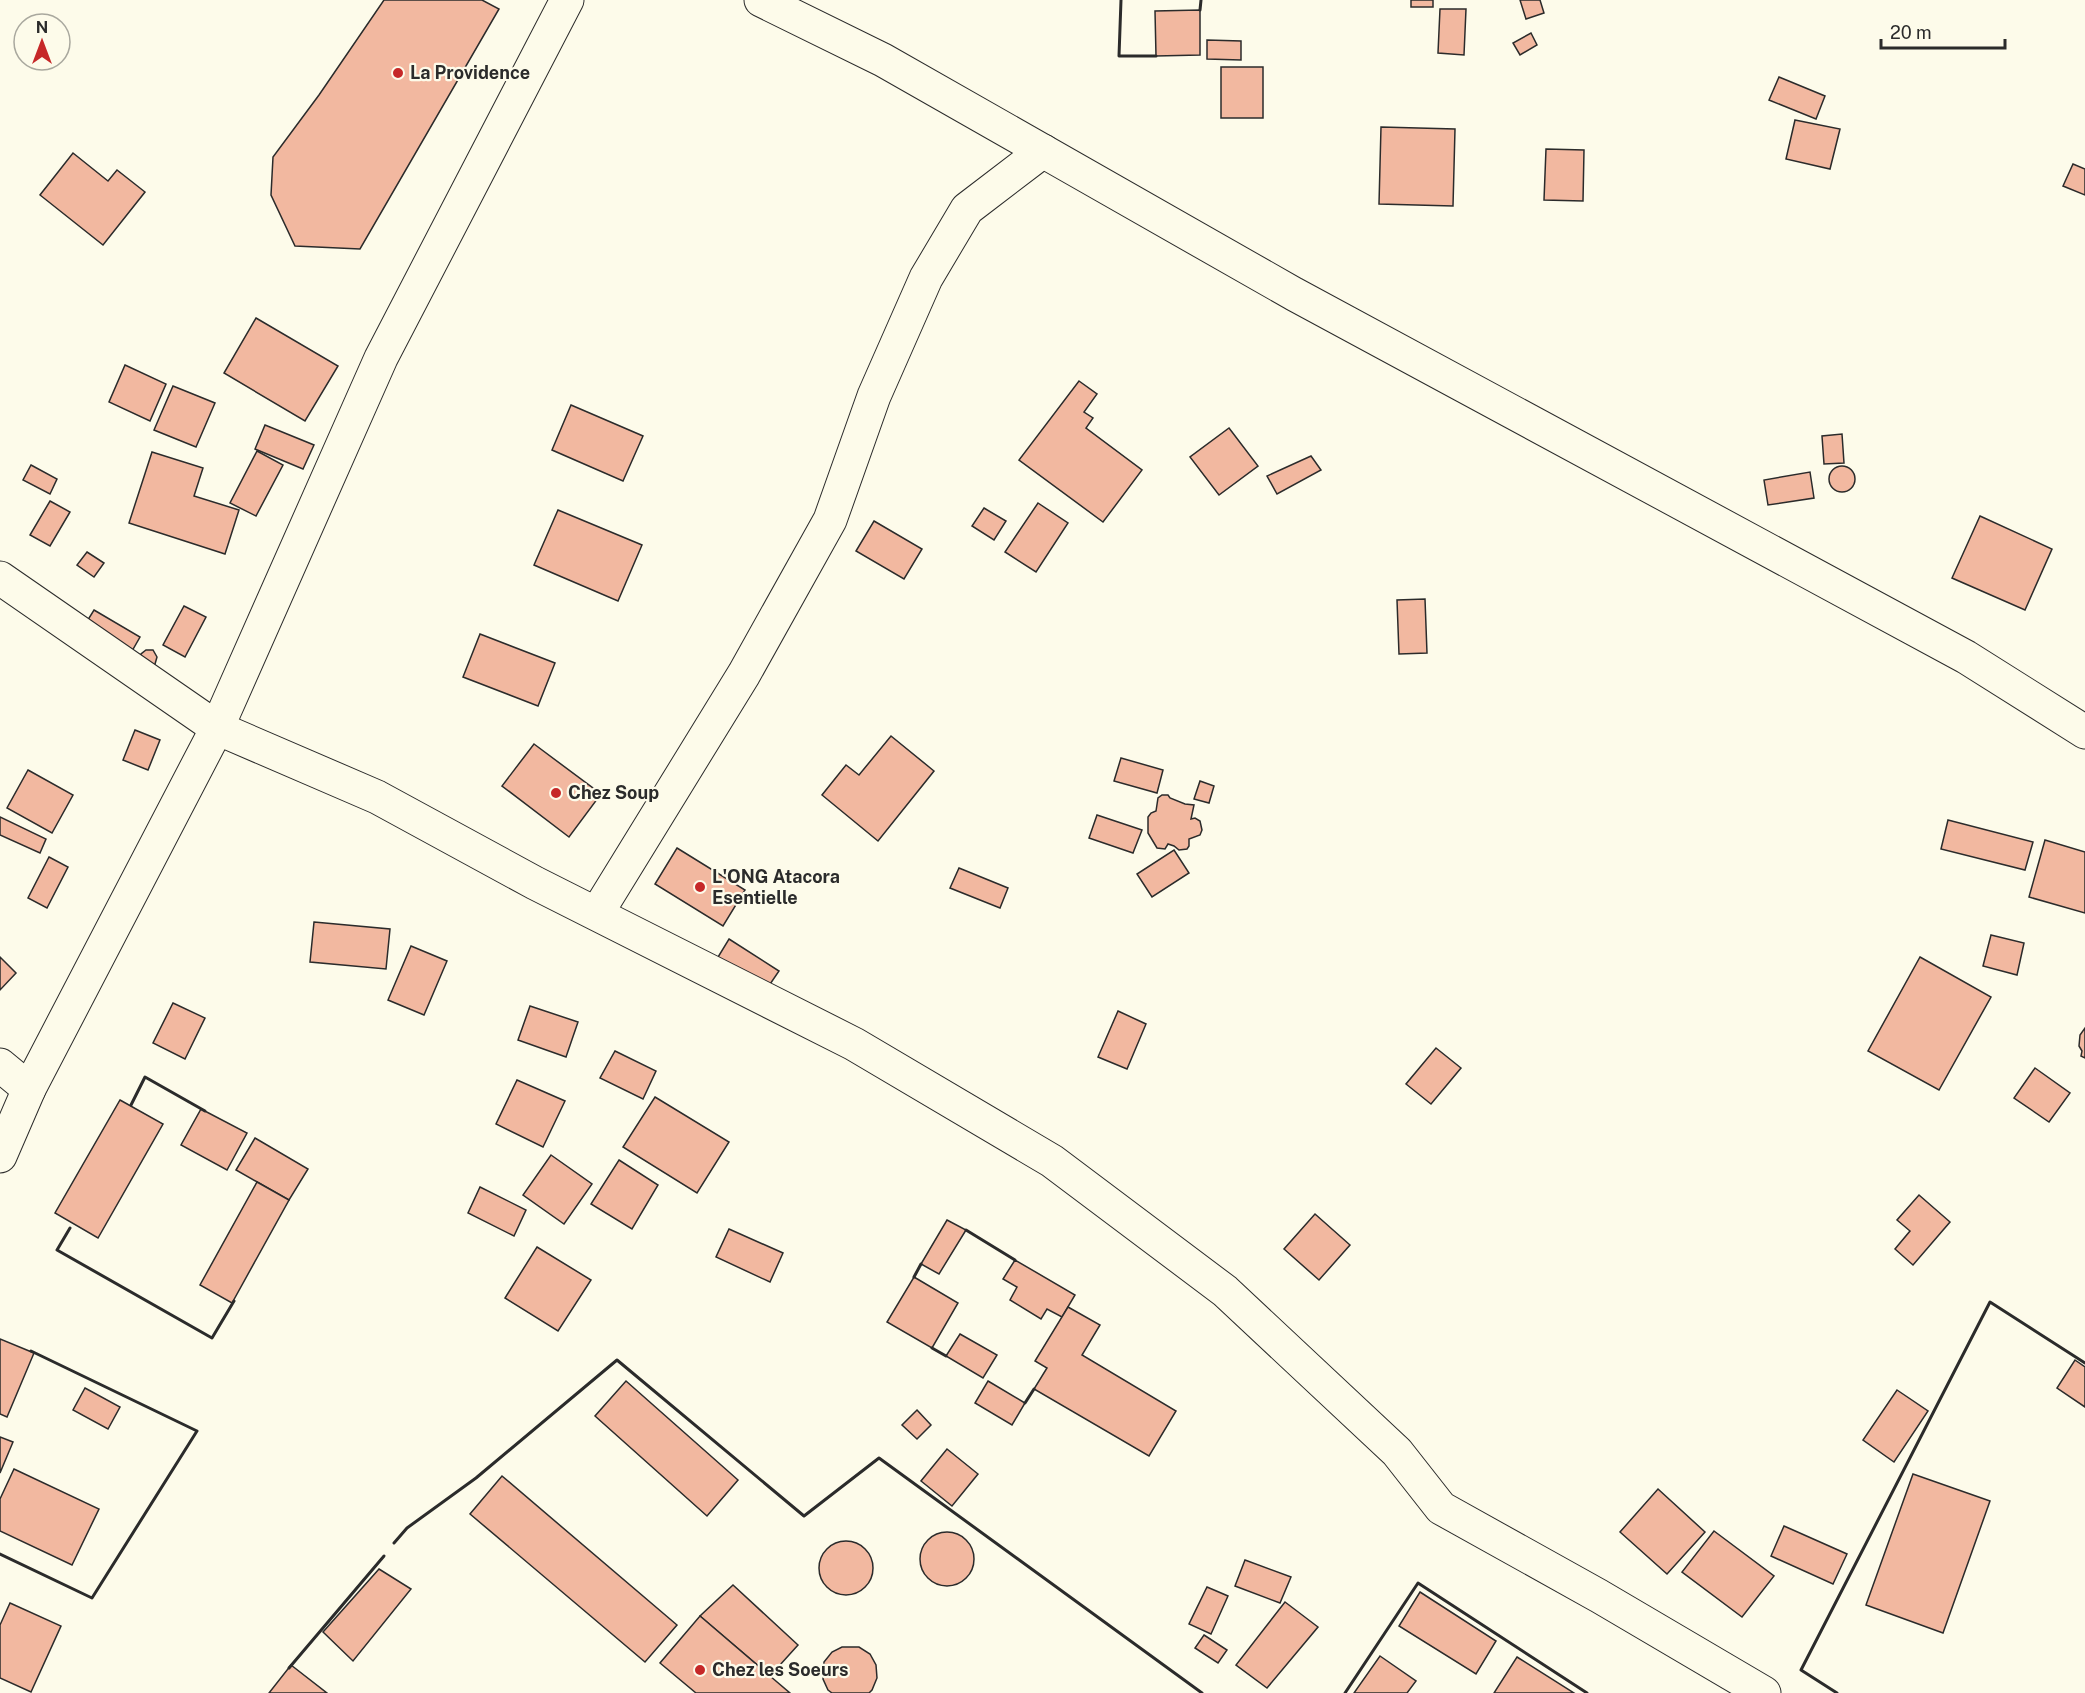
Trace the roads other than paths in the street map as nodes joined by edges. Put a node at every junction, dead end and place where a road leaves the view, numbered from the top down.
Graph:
1 (567, 0) edge
2 (761, 0) edge
3 (1043, 152) junction
4 (0, 578) edge
5 (217, 728) junction
6 (2085, 732) edge
7 (597, 913) junction
8 (0, 1065) edge
9 (29, 1089) junction
10 (0, 1156) edge
11 (1764, 1693) edge

1 - 5 street
2 - 3 street
3 - 6 street
3 - 7 street
4 - 5 street
5 - 7 street
5 - 9 street
7 - 11 street
8 - 9 street
9 - 10 street

